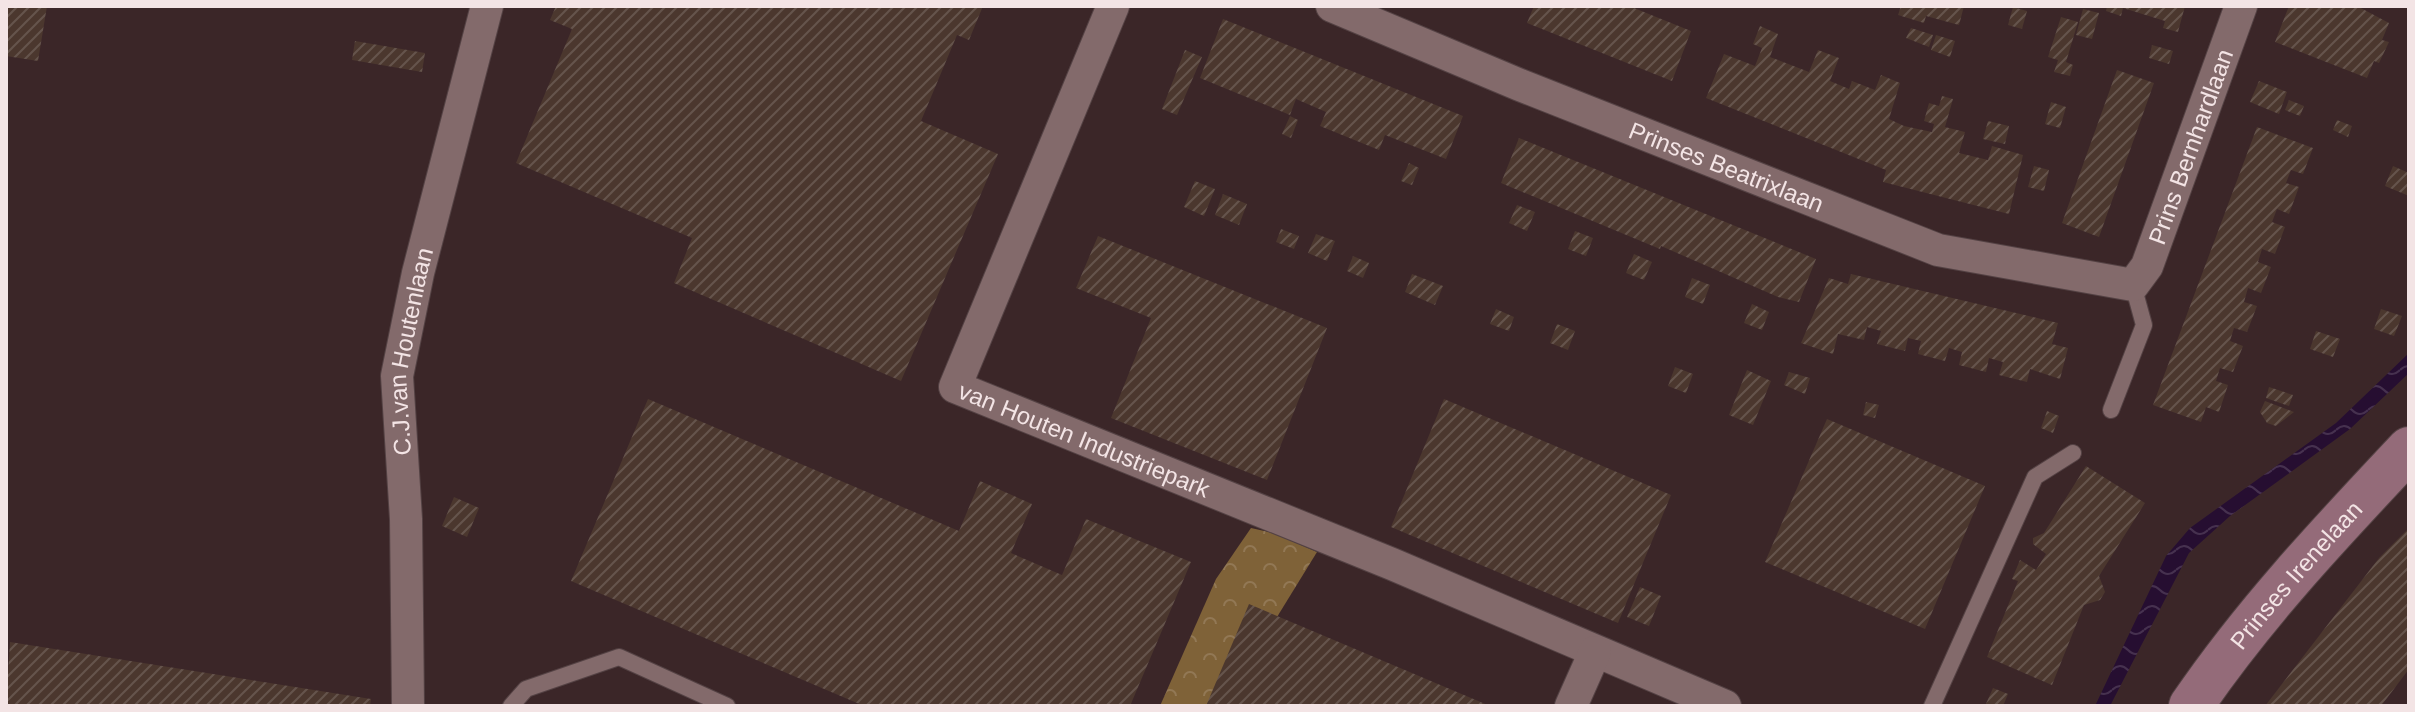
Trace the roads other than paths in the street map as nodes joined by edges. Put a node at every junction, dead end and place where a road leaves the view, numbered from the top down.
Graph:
1 (487, 6) edge
2 (1113, 6) edge
3 (1332, 6) edge
4 (2241, 6) edge
5 (2133, 285) junction
6 (2111, 410) dead end
7 (2409, 449) edge
8 (2073, 453) dead end
9 (1595, 652) junction
10 (408, 706) edge
11 (511, 706) edge
12 (727, 706) edge
13 (1571, 706) edge
14 (1725, 706) edge
15 (1932, 706) edge
16 (2191, 706) edge

1 - 10 street, C.J.van Houtenlaan
2 - 9 street, van Houten Industriepark
3 - 5 street, Prinses Beatrixlaan
4 - 5 street, Prins Bernhardlaan
5 - 6 lane
7 - 16 main road, Prinses Irenelaan
8 - 15 lane
9 - 13 street
9 - 14 street, van Houten Industriepark
11 - 12 lane

